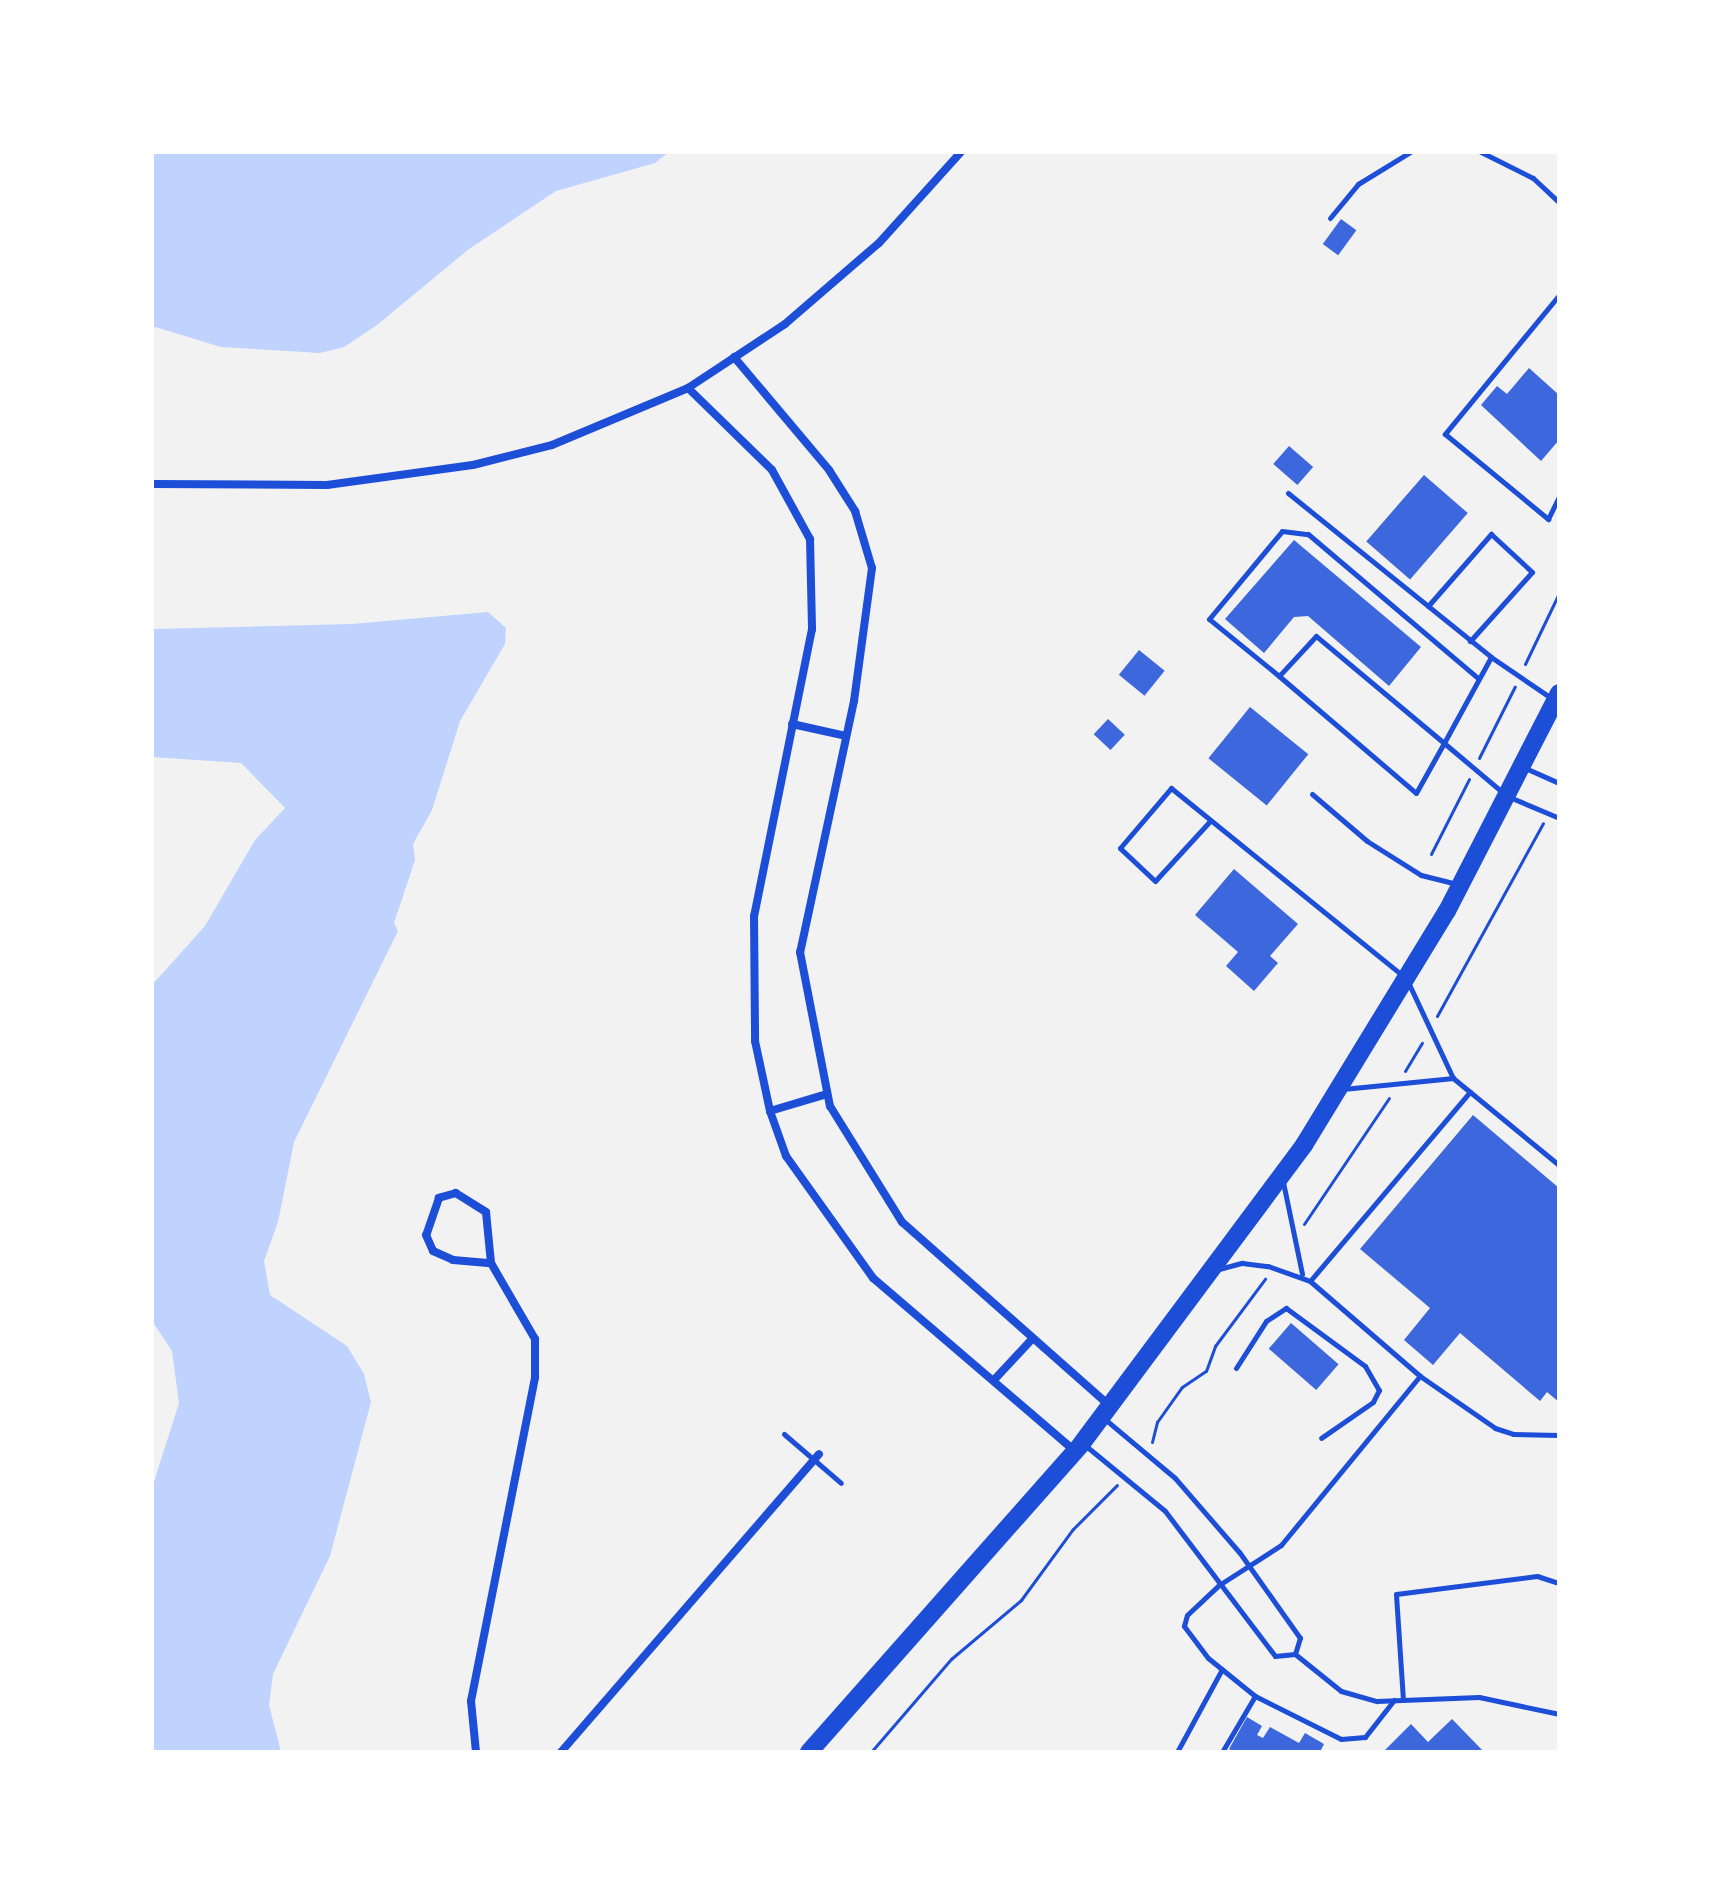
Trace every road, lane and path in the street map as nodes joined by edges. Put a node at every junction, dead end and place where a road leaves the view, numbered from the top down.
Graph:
1 (961, 152) edge
2 (1410, 152) edge
3 (1481, 152) edge
4 (1559, 202) edge
5 (1330, 218) dead end
6 (1559, 295) edge
7 (734, 357) junction
8 (688, 388) junction
9 (152, 484) edge
10 (1288, 493) dead end
11 (1559, 496) edge
12 (1559, 593) edge
13 (1427, 606) junction
14 (1470, 641) junction
15 (1491, 657) junction
16 (1279, 676) junction
17 (1519, 677) junction
18 (1479, 679) junction
19 (1557, 696) edge
20 (792, 724) junction
21 (846, 736) junction
22 (1444, 743) junction
23 (1522, 766) junction
24 (1474, 769) junction
25 (1559, 783) edge
26 (1312, 794) dead end
27 (1507, 796) junction
28 (1547, 813) junction
29 (1559, 818) edge
30 (1210, 821) junction
31 (1431, 854) dead end
32 (1460, 885) junction
33 (1407, 978) junction
34 (1429, 1033) junction
35 (1453, 1078) junction
36 (1397, 1083) junction
37 (1341, 1089) junction
38 (1470, 1092) junction
39 (827, 1094) junction
40 (770, 1111) junction
41 (1559, 1165) edge
42 (1282, 1176) junction
43 (1293, 1240) junction
44 (491, 1263) junction
45 (1273, 1267) junction
46 (1213, 1271) junction
47 (1302, 1274) junction
48 (1310, 1281) junction
49 (1033, 1338) junction
50 (1236, 1368) dead end
51 (1420, 1376) junction
52 (994, 1380) junction
53 (1107, 1412) junction
54 (784, 1434) dead end
55 (1559, 1435) edge
56 (1321, 1438) dead end
57 (1079, 1447) junction
58 (1144, 1452) junction
59 (816, 1457) junction
60 (1123, 1477) junction
61 (841, 1483) dead end
62 (1248, 1564) junction
63 (1559, 1583) edge
64 (1219, 1585) junction
65 (1295, 1654) junction
66 (1222, 1669) junction
67 (1255, 1696) junction
68 (1394, 1700) junction
69 (1403, 1700) junction
70 (1559, 1714) edge
71 (476, 1752) edge
72 (561, 1752) edge
73 (809, 1752) edge
74 (871, 1752) edge
75 (1177, 1752) edge
76 (1222, 1752) edge

1 - 7 street
2 - 5 lane
3 - 4 lane
6 - 11 lane
7 - 8 street
7 - 21 street
8 - 9 street
8 - 20 street
10 - 13 lane
12 - 17 path
13 - 14 lane
13 - 14 lane
14 - 15 lane
15 - 17 lane
15 - 18 lane
16 - 18 lane
16 - 22 lane
16 - 22 lane
17 - 19 lane
17 - 24 path
18 - 22 lane
19 - 23 highway
20 - 21 street
20 - 40 street
21 - 39 street
22 - 24 lane
23 - 25 lane
23 - 27 highway
24 - 27 lane
24 - 31 path
26 - 32 lane
27 - 28 lane
27 - 32 highway
28 - 29 lane
28 - 34 path
30 - 30 lane
30 - 33 lane
32 - 33 highway
33 - 34 lane
33 - 37 highway
34 - 35 lane
34 - 36 path
35 - 36 lane
35 - 38 lane
36 - 37 lane
36 - 43 path
37 - 42 highway
38 - 41 lane
38 - 48 lane
39 - 40 street
39 - 49 street
40 - 52 street
42 - 43 lane
42 - 46 highway
43 - 47 lane
44 - 44 street
44 - 71 street
45 - 46 lane
45 - 47 lane
45 - 58 path
46 - 53 highway
47 - 48 lane
48 - 51 lane
49 - 52 street
49 - 53 street
50 - 56 lane
51 - 55 lane
51 - 62 lane
52 - 57 street
53 - 57 highway
53 - 58 lane
54 - 59 lane
57 - 60 lane
57 - 73 highway
58 - 62 lane
59 - 61 lane
59 - 72 street
60 - 64 lane
60 - 74 path
62 - 64 lane
62 - 65 lane
63 - 69 lane
64 - 65 lane
64 - 66 lane
65 - 68 lane
66 - 67 lane
66 - 75 lane
67 - 68 lane
67 - 76 lane
68 - 69 lane
69 - 70 lane

